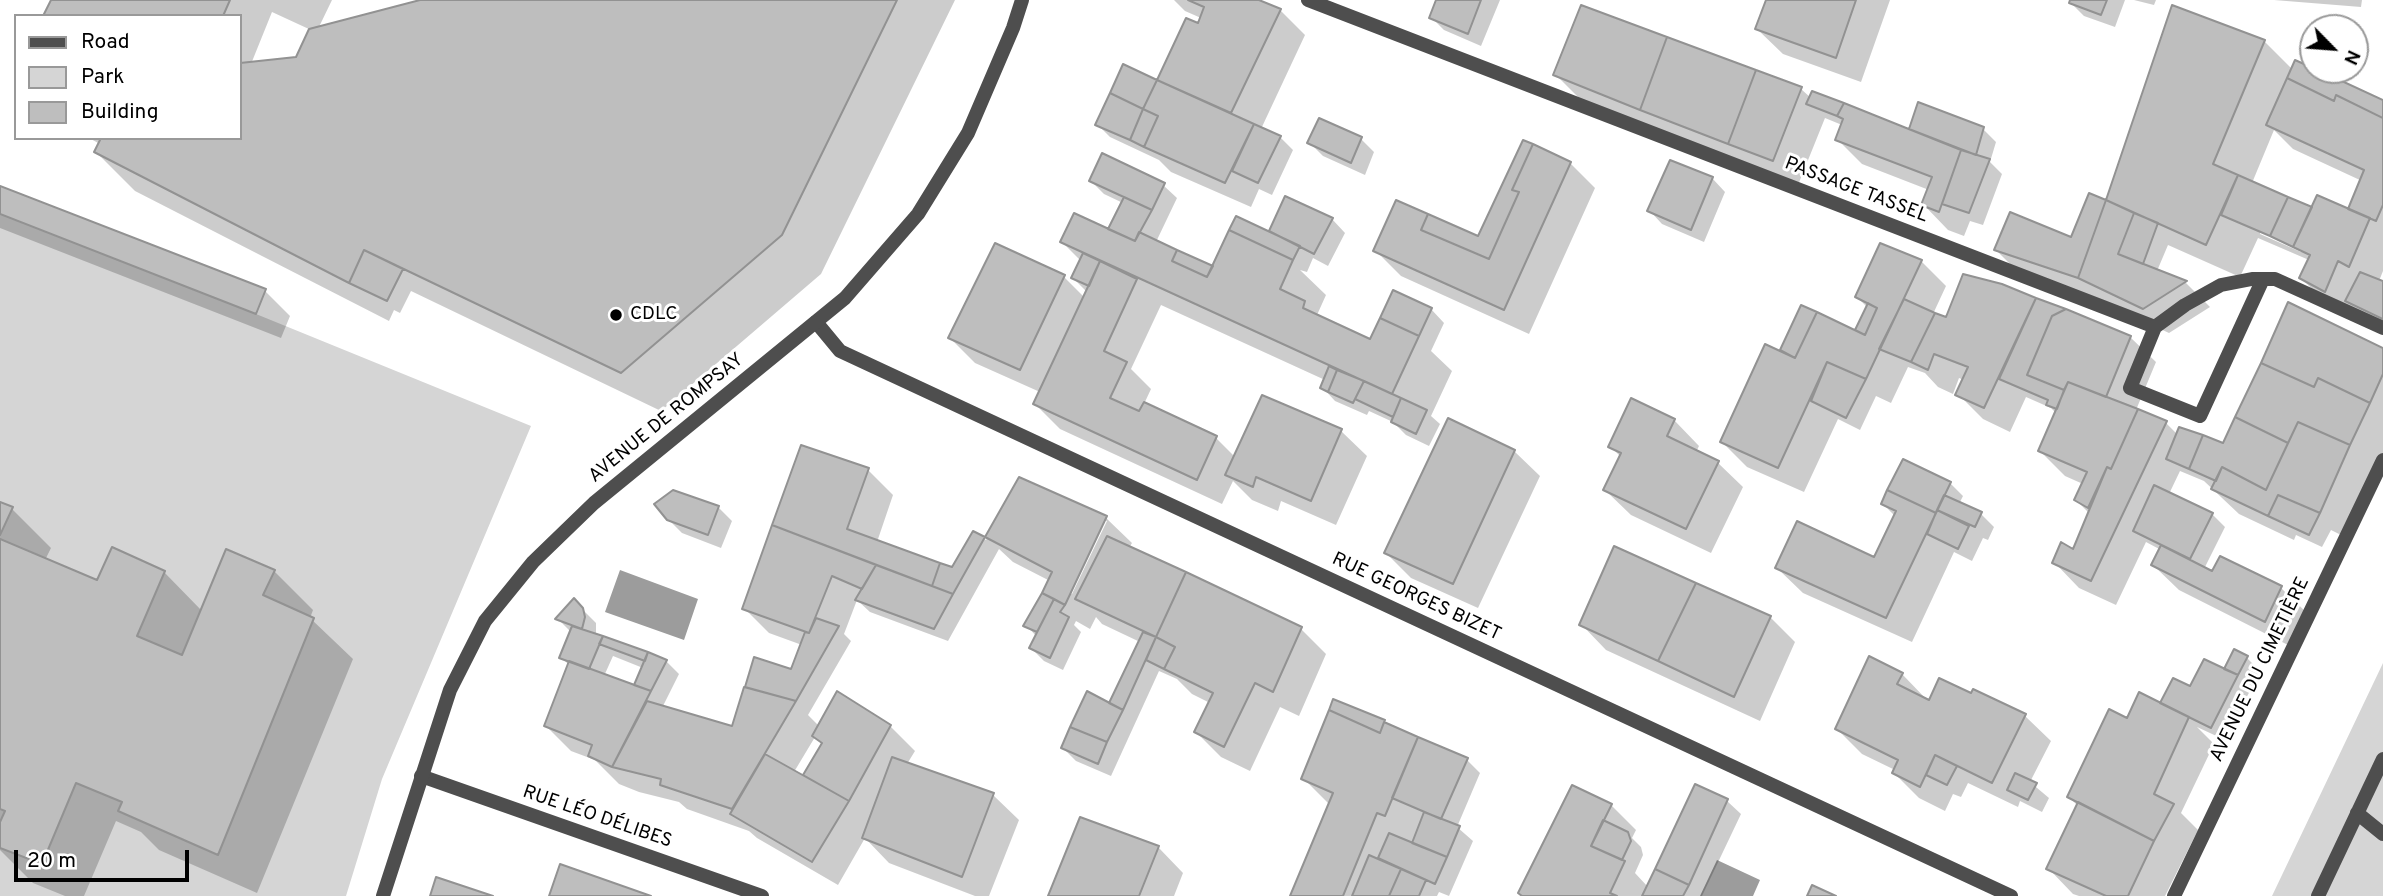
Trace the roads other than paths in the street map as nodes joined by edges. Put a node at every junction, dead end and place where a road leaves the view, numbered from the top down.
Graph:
1 (1022, 0) edge
2 (1308, 0) edge
3 (2263, 279) junction
4 (816, 322) junction
5 (2155, 327) junction
6 (2383, 328) edge
7 (2383, 460) edge
8 (2383, 759) edge
9 (421, 776) junction
10 (2357, 813) junction
11 (2383, 834) edge
12 (383, 896) edge
13 (762, 896) edge
14 (2011, 896) edge
15 (2174, 896) edge
16 (2318, 896) edge

1 - 4 street, AVENUE DE ROMPSAY
2 - 5 street, PASSAGE TASSEL
3 - 5 street
3 - 5 street
3 - 6 street
4 - 9 street, AVENUE DE ROMPSAY
4 - 14 street, RUE GEORGES BIZET
7 - 15 street, AVENUE DU CIMETIÈRE
8 - 10 street
9 - 12 street, AVENUE DE ROMPSAY
9 - 13 street, RUE LÉO DÉLIBES
10 - 11 street
10 - 16 street

